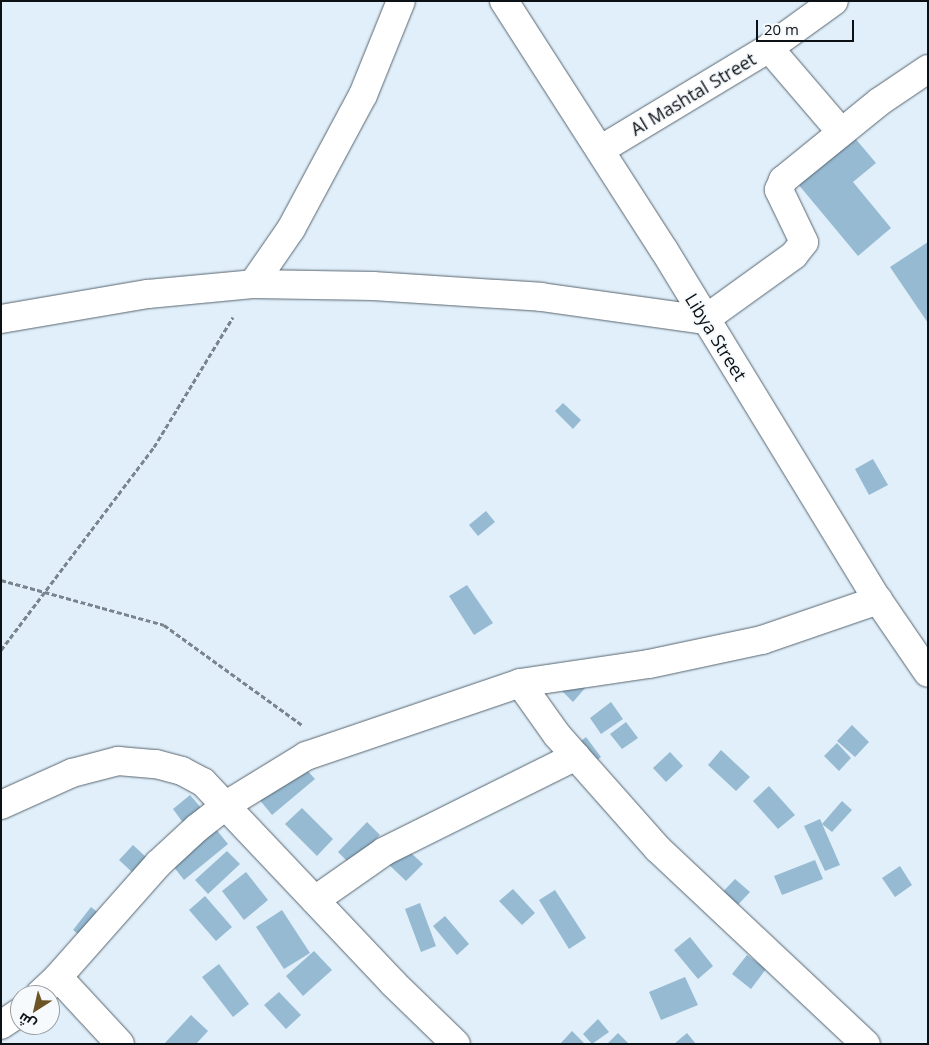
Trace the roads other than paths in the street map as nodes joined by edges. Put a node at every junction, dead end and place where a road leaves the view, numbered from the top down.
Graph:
1 (401, 1) edge
2 (504, 1) edge
3 (834, 1) edge
4 (768, 48) junction
5 (928, 69) edge
6 (841, 132) junction
7 (600, 150) junction
8 (252, 284) junction
9 (1, 319) edge
10 (704, 320) junction
11 (878, 600) junction
12 (928, 673) edge
13 (520, 684) junction
14 (576, 756) junction
15 (226, 805) junction
16 (1, 806) edge
17 (315, 900) junction
18 (50, 985) edge
19 (60, 995) edge
20 (120, 1044) edge
21 (456, 1044) edge
22 (866, 1044) edge

1 - 8 main road
2 - 7 main road, Libya Street
3 - 4 main road, Al Mashtal Street
4 - 6 main road
4 - 7 main road, Al Mashtal Street
5 - 6 main road
6 - 10 main road
7 - 10 main road, Libya Street
8 - 9 main road
8 - 10 main road
10 - 11 main road, Libya Street
11 - 12 main road, Libya Street
11 - 13 main road
13 - 14 main road
13 - 15 main road
14 - 17 main road
14 - 22 main road
15 - 16 main road
15 - 17 main road
15 - 18 main road
17 - 21 main road
19 - 20 main road

